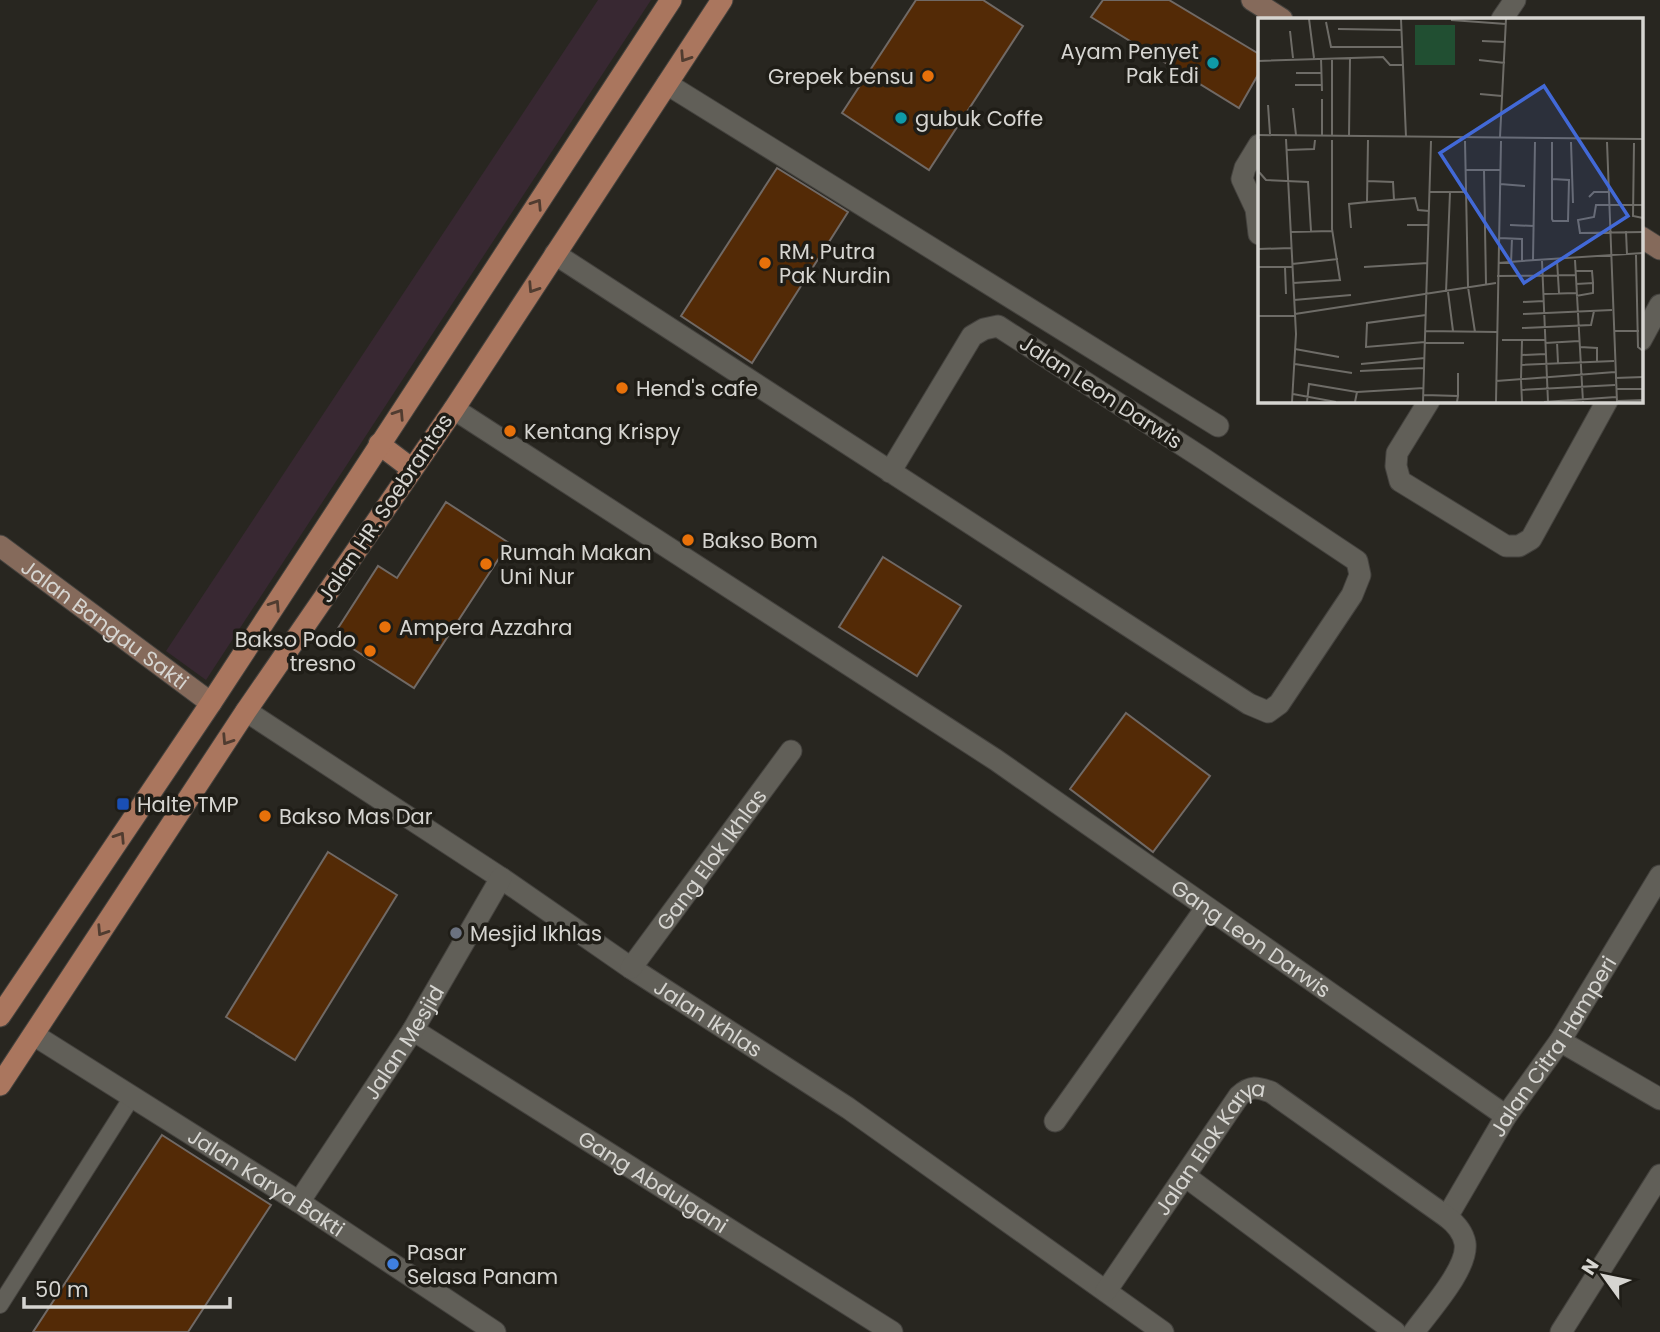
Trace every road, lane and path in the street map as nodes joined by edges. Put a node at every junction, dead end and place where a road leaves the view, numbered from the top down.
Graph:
1 (671, 0) edge
2 (722, 0) edge
3 (1252, 0) edge
4 (1516, 0) edge
5 (1280, 18) edge
6 (1503, 18) edge
7 (667, 84) junction
8 (1258, 147) edge
9 (1258, 226) edge
10 (1642, 238) edge
11 (1660, 249) edge
12 (555, 254) junction
13 (1660, 305) edge
14 (1642, 338) edge
15 (1428, 402) edge
16 (1606, 402) edge
17 (454, 409) junction
18 (1217, 426) dead end
19 (379, 444) junction
20 (412, 469) junction
21 (890, 472) junction
22 (0, 546) edge
23 (211, 703) junction
24 (246, 711) junction
25 (791, 751) dead end
26 (1660, 876) edge
27 (500, 877) junction
28 (1653, 903) edge
29 (1206, 908) junction
30 (631, 968) junction
31 (0, 1016) edge
32 (413, 1030) junction
33 (34, 1035) junction
34 (1560, 1041) junction
35 (0, 1086) edge
36 (132, 1097) junction
37 (1660, 1099) edge
38 (1506, 1116) junction
39 (1055, 1121) dead end
40 (1660, 1175) edge
41 (1185, 1176) junction
42 (299, 1202) junction
43 (1447, 1217) junction
44 (1106, 1291) junction
45 (0, 1305) edge
46 (495, 1332) edge
47 (892, 1332) edge
48 (1163, 1332) edge
49 (1395, 1332) edge
50 (1414, 1332) edge
51 (1561, 1332) edge

19 -> 1 main road, Jalan HR. Soebrantas
2 -> 7 main road, Jalan HR. Soebrantas
3 - 5 street
4 - 6 street
7 - 12 main road, Jalan HR. Soebrantas
7 - 18 street
8 - 9 street
10 - 11 street
12 -> 17 main road, Jalan HR. Soebrantas
12 - 21 street
13 - 14 street
15 - 16 street
17 - 20 main road, Jalan HR. Soebrantas
17 - 29 street, Gang Leon Darwis
19 - 20 main road
23 -> 19 main road, Jalan HR. Soebrantas
20 - 24 main road, Jalan HR. Soebrantas
21 - 21 street, Jalan Leon Darwis
22 - 23 street, Jalan Bangau Sakti
31 -> 23 main road, Jalan HR. Soebrantas
24 - 27 street, Jalan Ikhlas
24 -> 33 main road, Jalan HR. Soebrantas
25 - 30 street, Gang Elok Ikhlas
26 - 28 street, Jalan Citra Hamperi
27 - 30 street, Jalan Ikhlas
27 - 32 street, Jalan Mesjid
28 - 34 street, Jalan Citra Hamperi
29 - 38 street, Gang Leon Darwis
29 - 39 street
30 - 44 street, Jalan Ikhlas
32 - 42 street, Jalan Mesjid
32 - 47 street, Gang Abdulgani
33 - 35 main road, Jalan HR. Soebrantas
33 - 36 street, Jalan Karya Bakti
34 - 37 street
34 - 38 street, Jalan Citra Hamperi
36 - 42 street, Jalan Karya Bakti
36 - 45 lane
38 - 43 street, Jalan Citra Hamperi
40 - 51 street
41 - 43 street, Jalan Elok Karya
41 - 44 street, Jalan Elok Karya
41 - 49 street
42 - 46 street, Jalan Karya Bakti
43 - 50 street
44 - 48 street, Jalan Ikhlas

